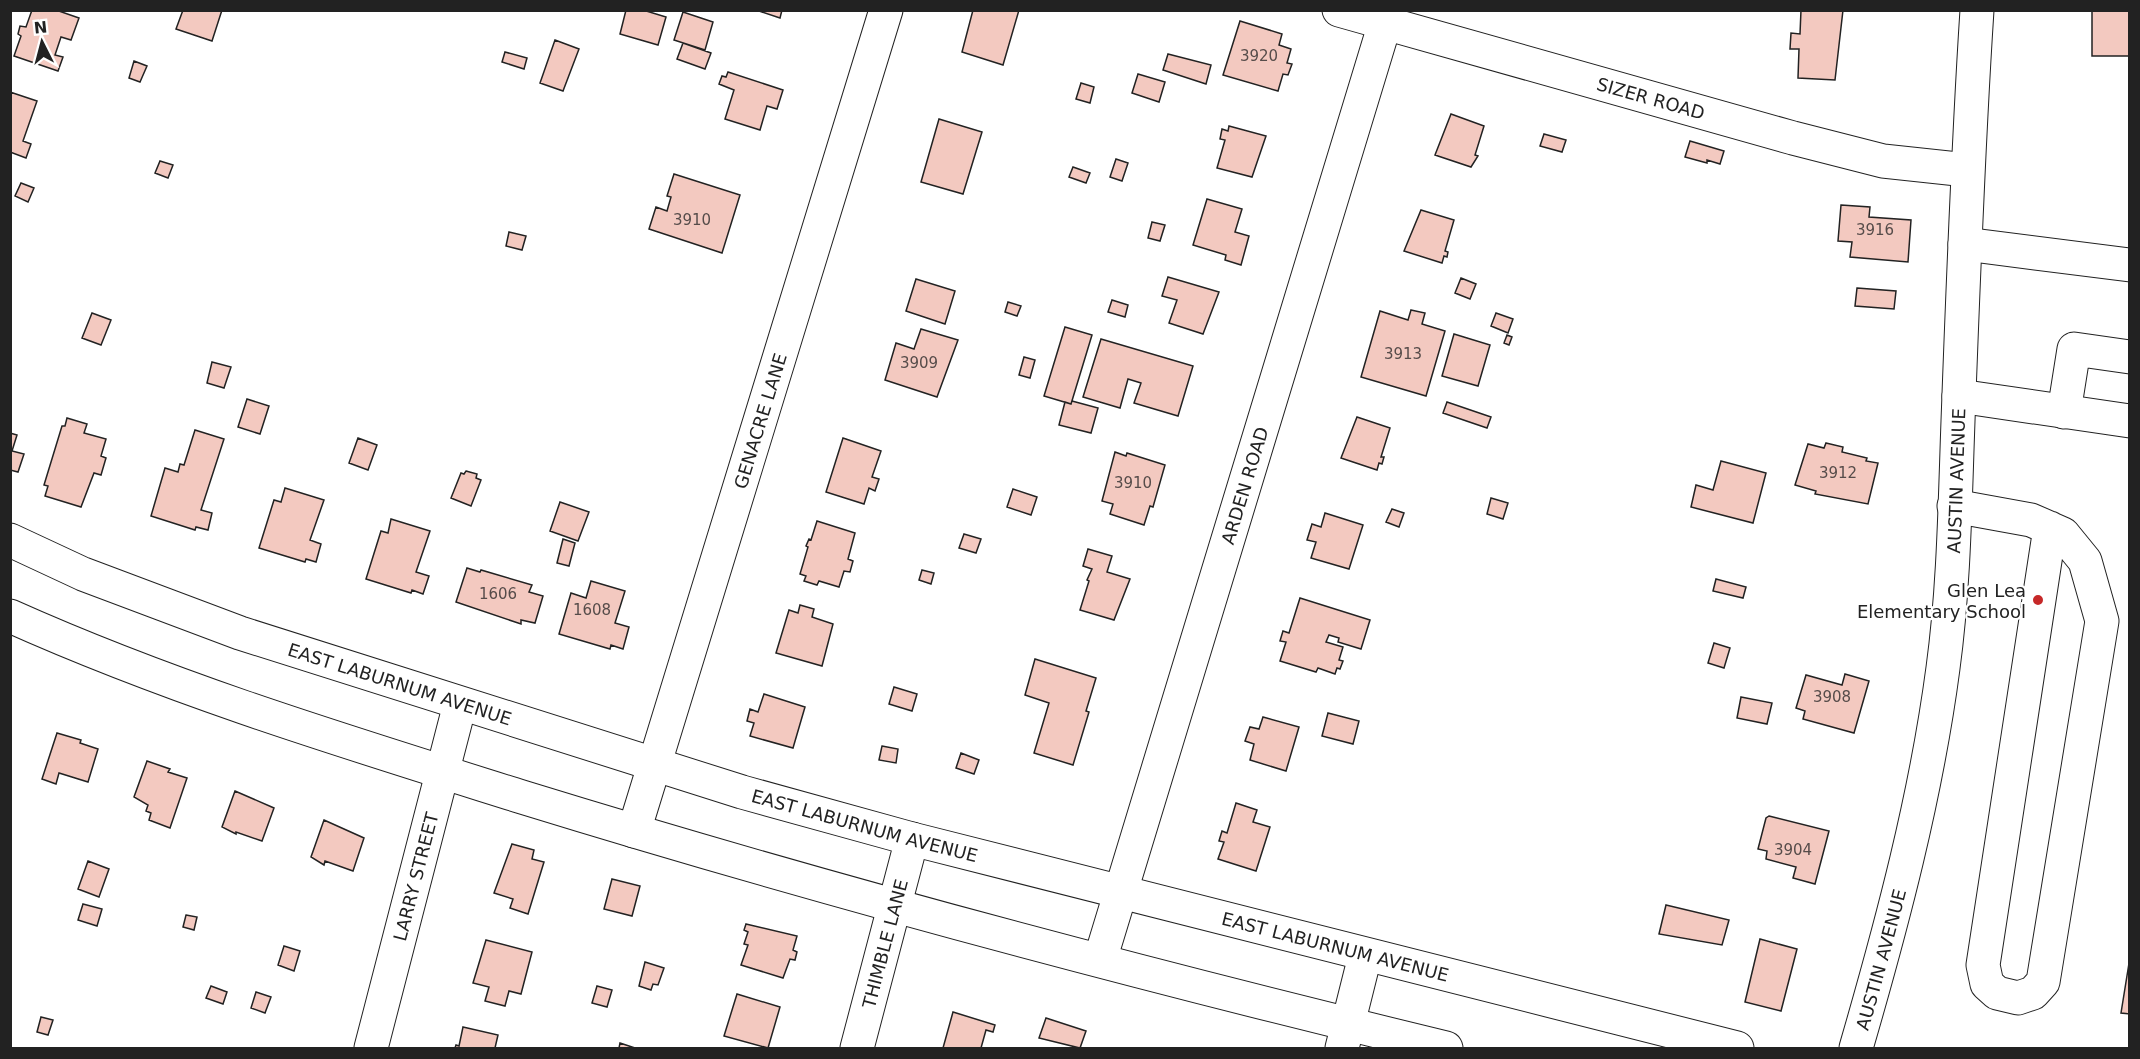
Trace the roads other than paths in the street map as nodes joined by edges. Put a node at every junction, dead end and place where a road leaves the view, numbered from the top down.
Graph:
1 (886, 10) edge
2 (1339, 10) edge
3 (1977, 10) edge
4 (1387, 18) edge
5 (1967, 170) junction
6 (1965, 244) junction
7 (2130, 265) edge
8 (2130, 357) edge
9 (1959, 396) junction
10 (2064, 412) junction
11 (2130, 422) edge
12 (1954, 506) junction
13 (2050, 528) junction
14 (10, 540) edge
15 (10, 616) edge
16 (460, 704) junction
17 (654, 765) junction
18 (442, 772) junction
19 (634, 831) junction
20 (912, 839) junction
21 (1120, 892) junction
22 (895, 906) junction
23 (1365, 956) junction
24 (1100, 960) junction
25 (1345, 1037) edge
26 (371, 1048) edge
27 (857, 1048) edge
28 (1446, 1048) edge
29 (1737, 1048) edge
30 (1856, 1048) edge

1 - 17 street, GENACRE LANE
2 - 4 street, SIZER ROAD
3 - 5 street, AUSTIN AVENUE
4 - 5 street, SIZER ROAD
4 - 21 street, ARDEN ROAD
5 - 6 street, AUSTIN AVENUE
6 - 7 street
6 - 9 street, AUSTIN AVENUE
8 - 10 street
9 - 10 street
9 - 12 street, AUSTIN AVENUE
10 - 11 street
12 - 13 street
12 - 30 street, AUSTIN AVENUE
13 - 13 street
14 - 16 street, EAST LABURNUM AVENUE
15 - 18 street
16 - 17 street, EAST LABURNUM AVENUE
16 - 18 street, LARRY STREET
17 - 19 street, GENACRE LANE
17 - 20 street, EAST LABURNUM AVENUE
18 - 19 street
18 - 26 street, LARRY STREET
19 - 22 street
20 - 21 street, EAST LABURNUM AVENUE
20 - 22 street, THIMBLE LANE
21 - 23 street, EAST LABURNUM AVENUE
21 - 24 street, ARDEN ROAD
22 - 24 street
22 - 27 street, THIMBLE LANE
23 - 25 street
23 - 29 street, EAST LABURNUM AVENUE
24 - 25 street
25 - 28 street

